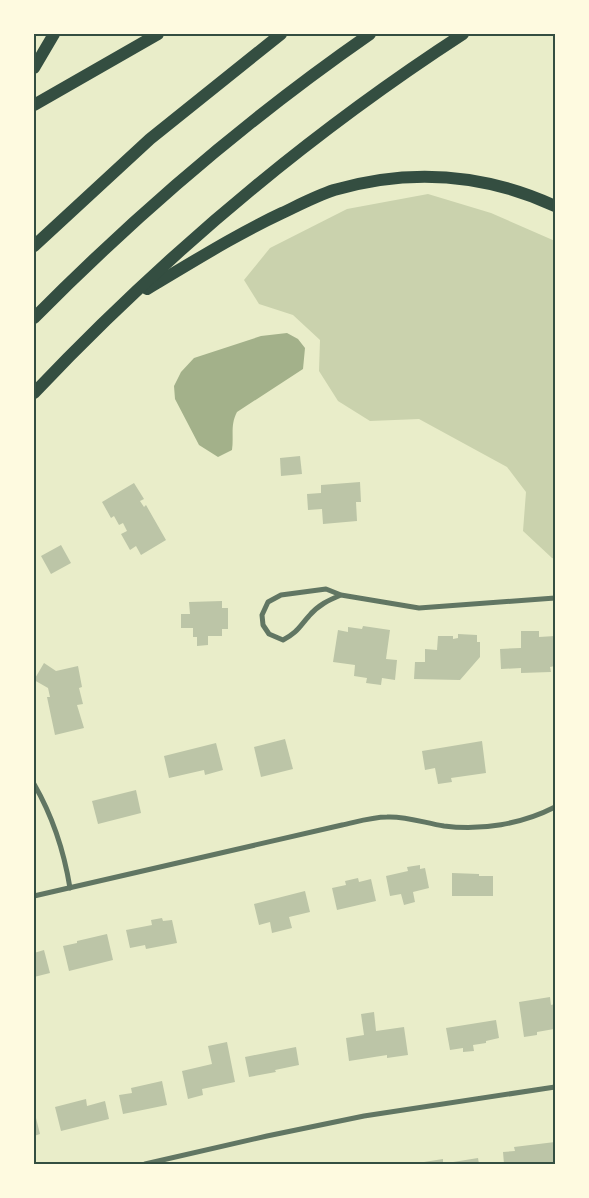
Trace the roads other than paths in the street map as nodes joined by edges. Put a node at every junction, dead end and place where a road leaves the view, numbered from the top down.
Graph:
1 (54, 34) edge
2 (158, 34) edge
3 (282, 34) edge
4 (370, 34) edge
5 (463, 34) edge
6 (34, 68) edge
7 (34, 105) edge
8 (555, 206) edge
9 (34, 246) edge
10 (125, 302) junction
11 (34, 318) edge
12 (34, 393) edge
13 (342, 595) junction
14 (555, 598) edge
15 (34, 784) edge
16 (555, 807) edge
17 (70, 888) junction
18 (34, 896) edge
19 (555, 1087) edge
20 (146, 1164) edge

1 - 6 highway
2 - 7 highway
3 - 9 highway
4 - 11 highway
5 - 10 highway
8 - 10 highway
10 - 12 highway
13 - 13 street
13 - 14 street
15 - 17 street
16 - 17 street
17 - 18 street
19 - 20 street

